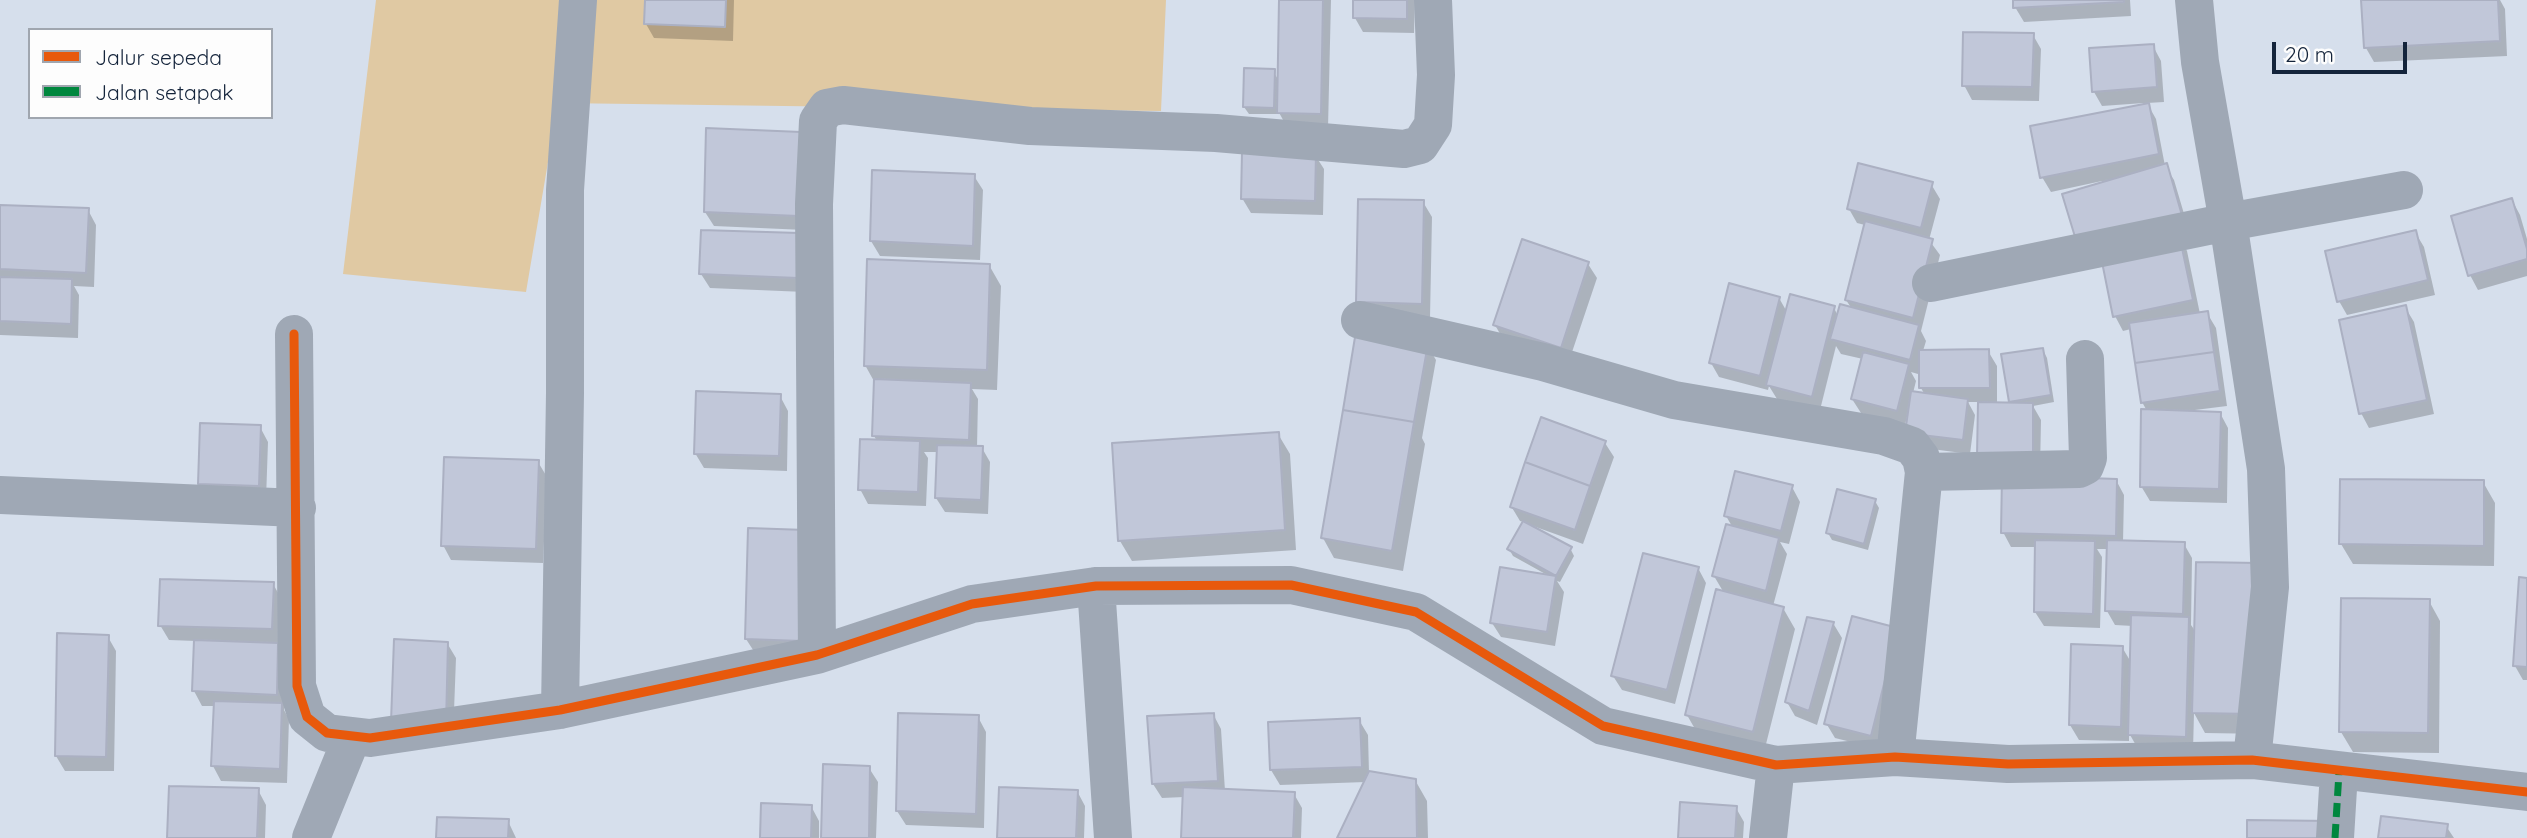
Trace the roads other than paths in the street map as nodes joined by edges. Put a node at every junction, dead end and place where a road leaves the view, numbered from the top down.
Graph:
1 (578, 0) edge
2 (1433, 0) edge
3 (2194, 0) edge
4 (2404, 191) dead end
5 (2228, 222) junction
6 (1931, 283) dead end
7 (1360, 320) dead end
8 (294, 334) dead end
9 (2085, 359) dead end
10 (1923, 472) junction
11 (0, 495) edge
12 (297, 508) junction
13 (1096, 586) junction
14 (817, 656) junction
15 (560, 710) junction
16 (352, 737) junction
17 (1895, 757) junction
18 (2252, 760) junction
19 (1776, 765) junction
20 (2339, 772) junction
21 (2527, 792) edge
22 (311, 838) edge
23 (1113, 838) edge
24 (1768, 838) edge
25 (2335, 838) edge

1 - 15 street
2 - 14 street
3 - 5 street
4 - 5 street
5 - 6 street
5 - 18 street
7 - 10 street
8 - 12 street
9 - 10 street
10 - 17 street
11 - 12 street
12 - 16 street
13 - 14 street
13 - 19 street
13 - 23 street
14 - 15 street
15 - 16 street
16 - 22 street
17 - 18 street
17 - 19 street
18 - 20 street
19 - 24 street
20 - 21 street
20 - 25 street

